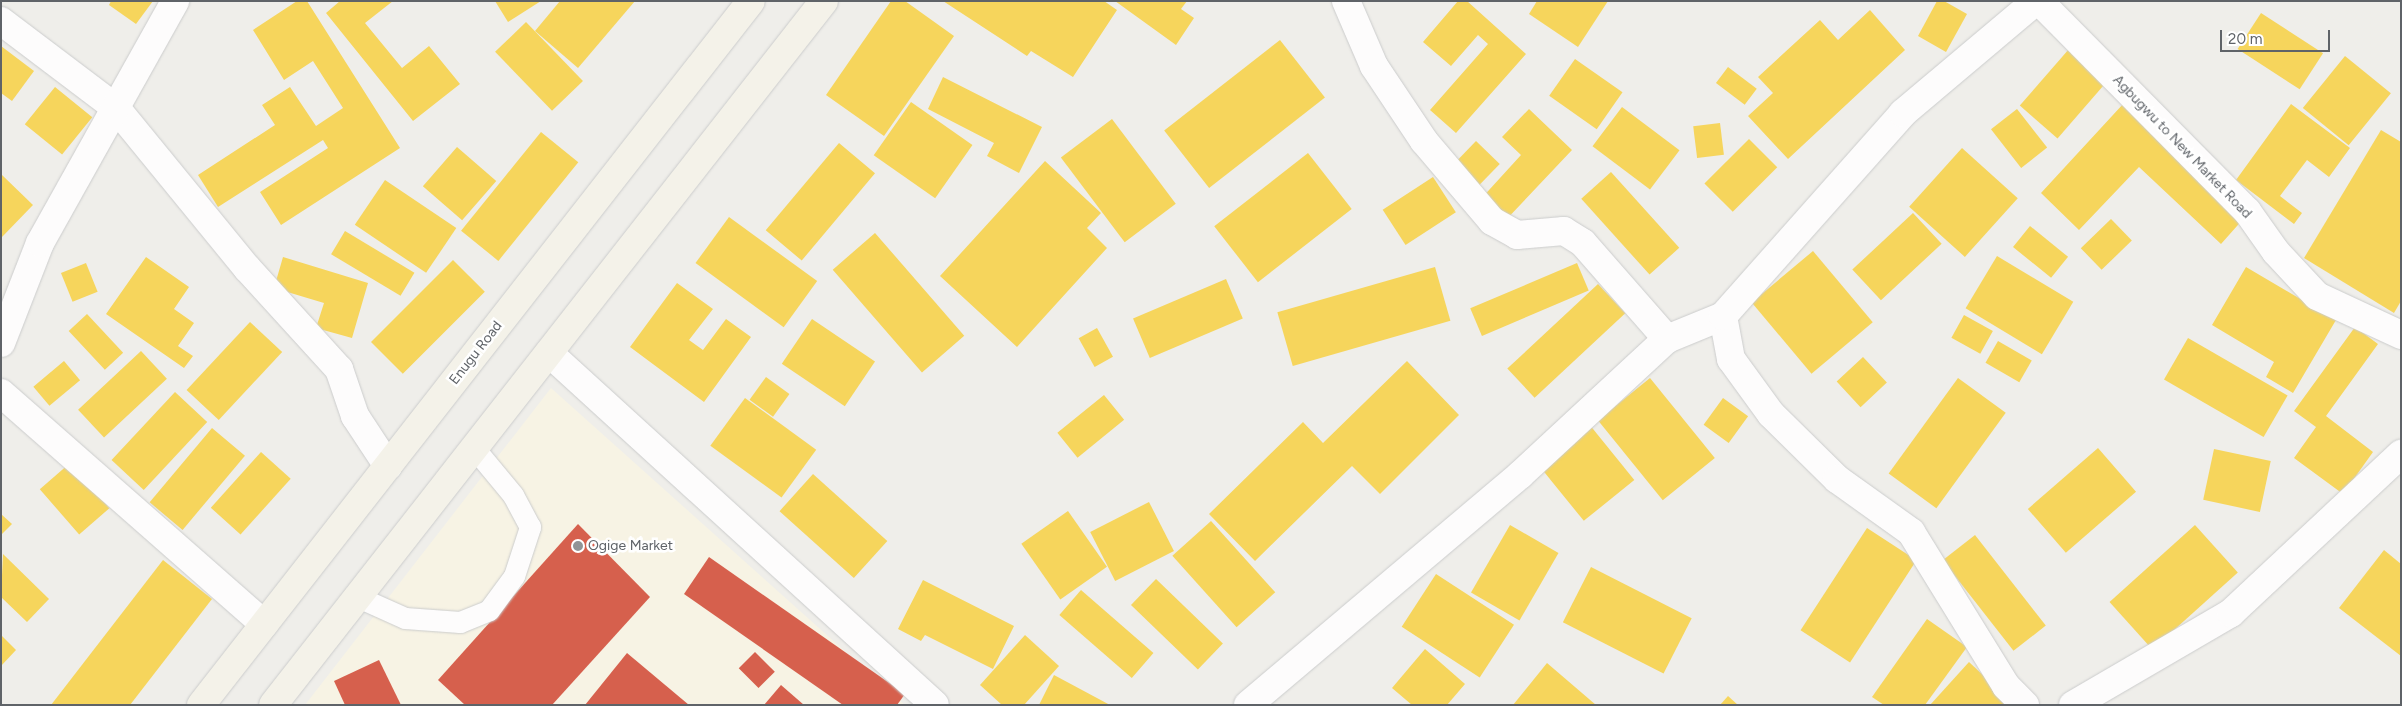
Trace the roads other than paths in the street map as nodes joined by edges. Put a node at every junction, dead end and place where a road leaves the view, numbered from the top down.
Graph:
1 (175, 1) edge
2 (751, 1) edge
3 (824, 1) edge
4 (1346, 1) edge
5 (2038, 1) edge
6 (1, 21) edge
7 (116, 108) junction
8 (1724, 316) junction
9 (2401, 335) edge
10 (1667, 339) junction
11 (1, 343) edge
12 (549, 353) junction
13 (1, 393) edge
14 (474, 448) junction
15 (2401, 454) edge
16 (388, 466) junction
17 (358, 597) junction
18 (264, 624) junction
19 (201, 705) edge
20 (273, 705) edge
21 (935, 705) edge
22 (1248, 705) edge
23 (2024, 705) edge
24 (2073, 705) edge

1 - 7 street
2 - 16 main road, Enugu Road
3 - 12 main road
4 - 10 street
5 - 8 street
5 - 9 street, Agbugwu to New Market Road
6 - 7 street
7 - 11 street
7 - 16 street
8 - 10 street
8 - 23 street
10 - 22 street
12 - 14 main road
12 - 21 street
13 - 18 street
14 - 17 main road
14 - 17 lane
15 - 24 street
16 - 18 main road, Enugu Road
17 - 20 main road
18 - 19 main road, Enugu Road

